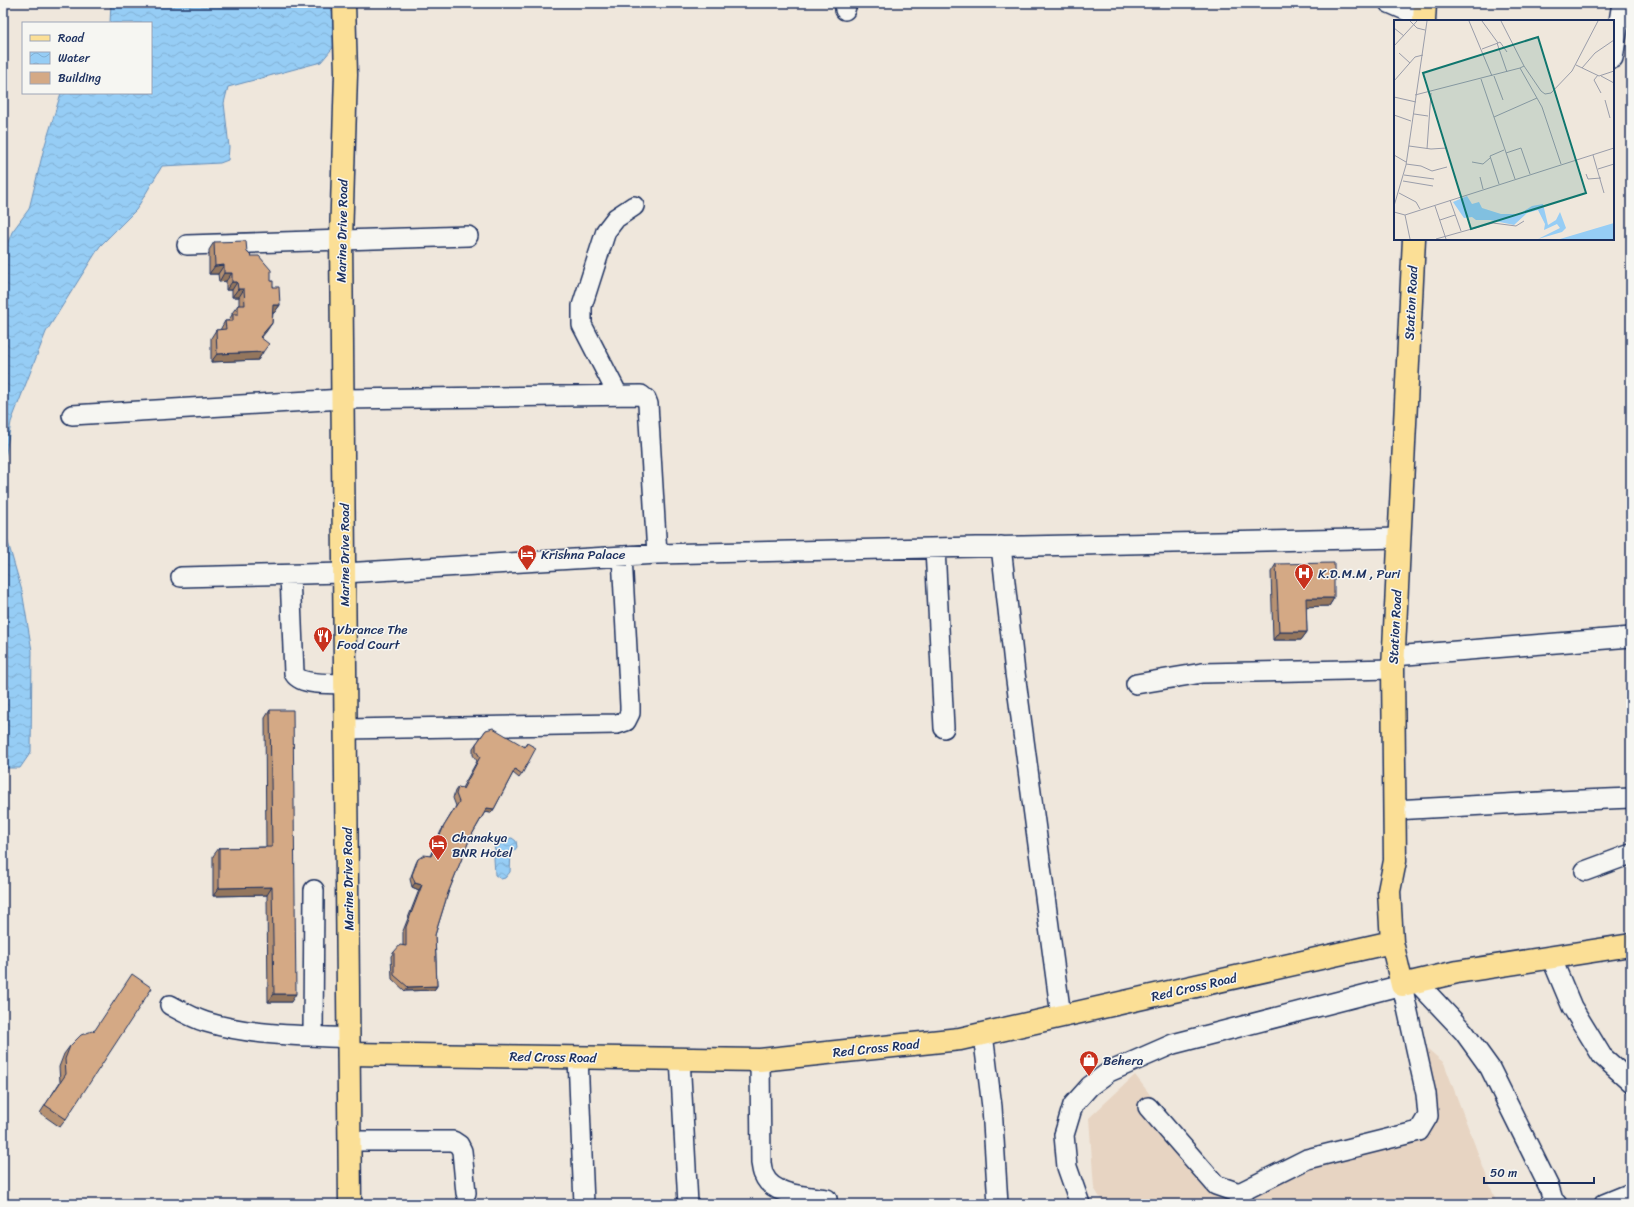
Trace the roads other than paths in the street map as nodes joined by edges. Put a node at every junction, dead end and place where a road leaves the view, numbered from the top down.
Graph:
1 (344, 3) edge
2 (1389, 3) edge
3 (1622, 3) edge
4 (1417, 12) edge
5 (1614, 52) edge
6 (634, 206) dead end
7 (468, 236) dead end
8 (341, 239) junction
9 (1401, 240) edge
10 (1414, 240) edge
11 (187, 246) dead end
12 (618, 395) junction
13 (343, 399) junction
14 (72, 415) dead end
15 (1393, 538) junction
16 (1001, 546) junction
17 (935, 548) junction
18 (657, 554) junction
19 (622, 556) junction
20 (344, 573) junction
21 (290, 575) junction
22 (181, 577) dead end
23 (1631, 637) edge
24 (1390, 665) junction
25 (345, 684) junction
26 (1136, 684) dead end
27 (944, 728) dead end
28 (346, 729) junction
29 (1631, 798) edge
30 (1394, 810) junction
31 (1631, 854) edge
32 (1585, 870) dead end
33 (314, 890) dead end
34 (1389, 891) junction
35 (1392, 942) junction
36 (1631, 945) edge
37 (1551, 957) junction
38 (1409, 983) junction
39 (170, 1005) dead end
40 (1061, 1016) junction
41 (983, 1034) junction
42 (313, 1036) junction
43 (349, 1046) junction
44 (578, 1057) junction
45 (680, 1058) junction
46 (760, 1060) junction
47 (1631, 1082) edge
48 (1148, 1107) dead end
49 (350, 1141) junction
50 (466, 1193) dead end
51 (1631, 1193) edge
52 (827, 1199) dead end
53 (350, 1204) edge
54 (584, 1204) edge
55 (688, 1204) edge
56 (998, 1204) edge
57 (1080, 1204) edge
58 (1557, 1204) edge
59 (1604, 1204) edge

1 - 8 main road, Marine Drive Road
2 - 4 street
3 - 5 street
6 - 12 street
7 - 8 street
8 - 11 street
8 - 13 main road, Marine Drive Road
9 - 15 main road
10 - 15 main road, Station Road
12 - 13 street
12 - 18 street
13 - 14 street
13 - 20 main road, Marine Drive Road
15 - 16 street
15 - 24 main road, Station Road
16 - 17 street
16 - 40 street
17 - 18 street
17 - 27 street
18 - 19 street
19 - 20 street
19 - 28 street
20 - 21 street
20 - 25 main road, Marine Drive Road
21 - 22 street
21 - 25 street
23 - 24 street
24 - 26 street
24 - 30 main road, Station Road
24 - 34 main road
25 - 28 main road, Marine Drive Road
28 - 43 main road, Marine Drive Road
29 - 30 street
30 - 34 main road, Station Road
31 - 32 street
33 - 42 street
34 - 35 main road, Station Road
35 - 38 main road, Station Road
35 - 40 main road, Red Cross Road
36 - 37 main road
37 - 38 main road
37 - 47 street
38 - 48 street
38 - 57 street
38 - 58 street
39 - 42 street
40 - 41 main road, Red Cross Road
41 - 46 main road, Red Cross Road
41 - 56 street
42 - 43 street
43 - 44 main road, Red Cross Road
43 - 49 main road, Marine Drive Road
44 - 45 main road, Red Cross Road
44 - 54 street
45 - 46 main road, Red Cross Road
45 - 55 street
46 - 52 street
49 - 50 street
49 - 53 main road, Marine Drive Road
51 - 59 street

